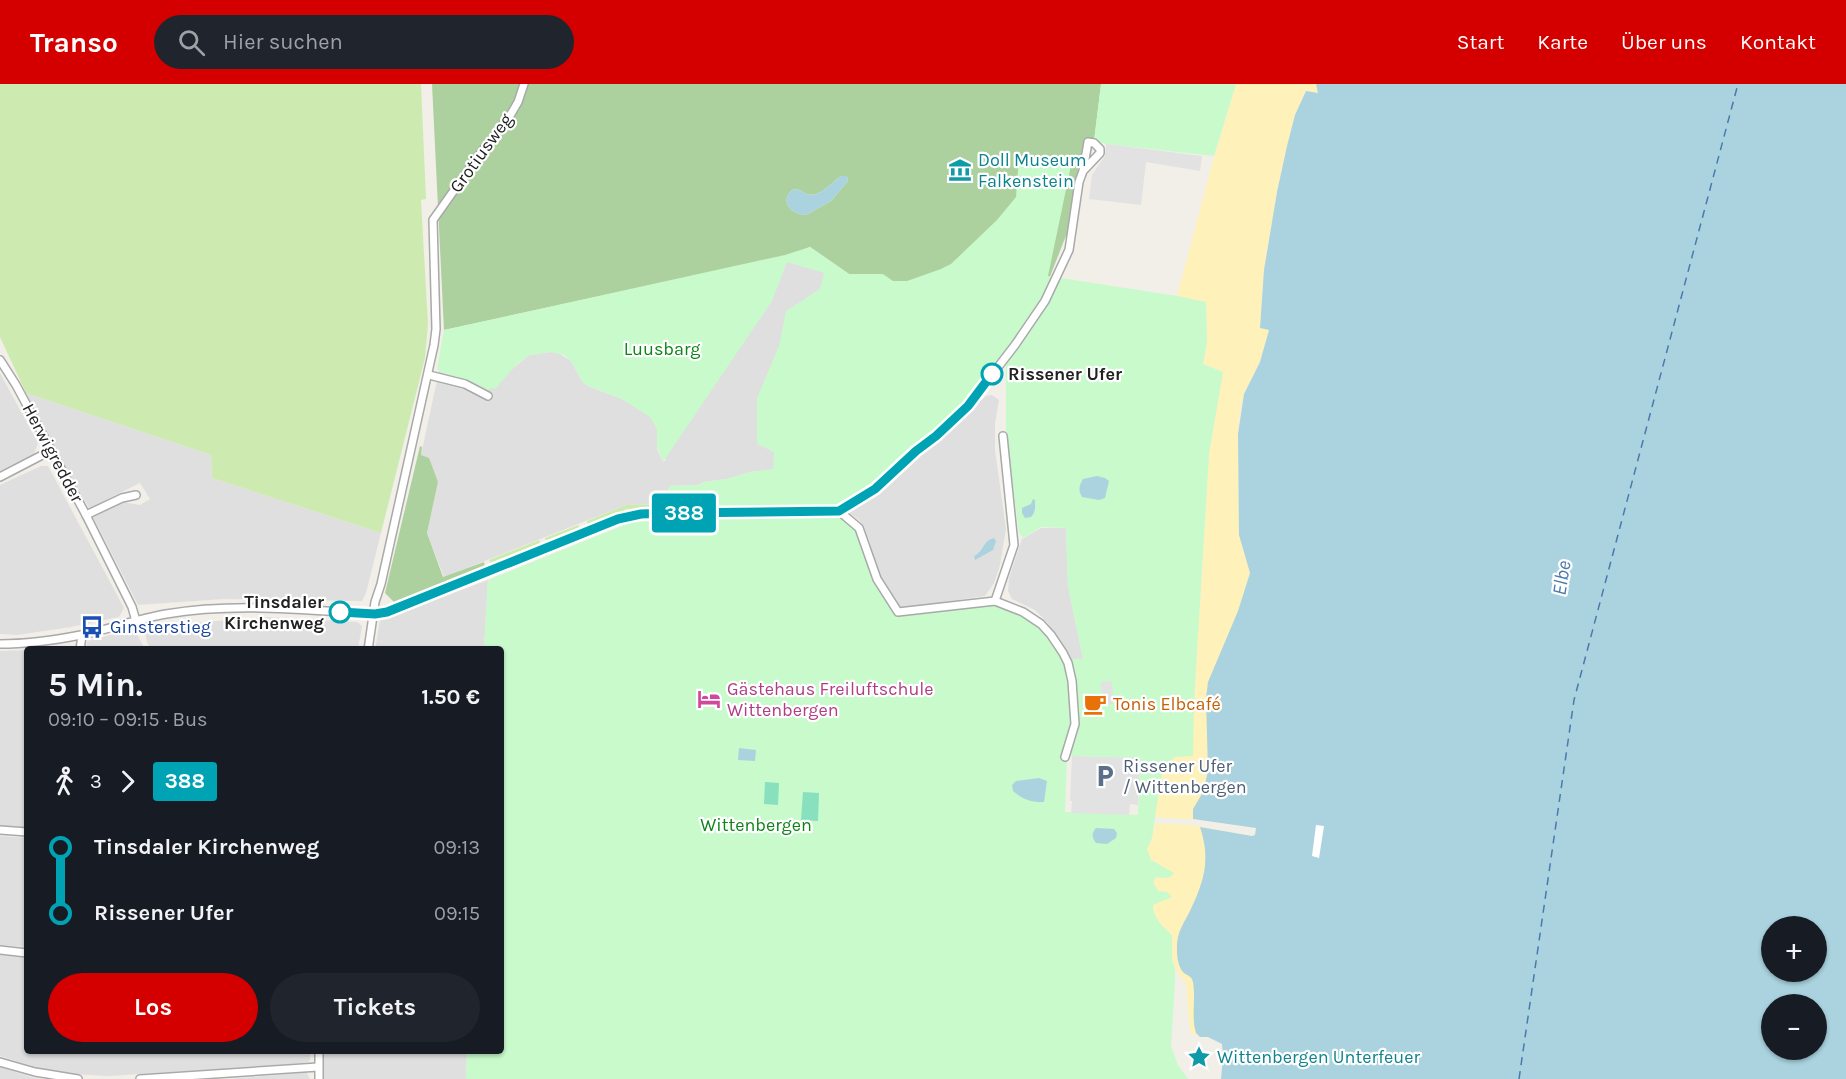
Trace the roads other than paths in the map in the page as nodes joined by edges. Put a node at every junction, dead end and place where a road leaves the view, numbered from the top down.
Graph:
1 (524, 84) edge
2 (1083, 171) dead end
3 (0, 360) edge
4 (429, 375) junction
5 (488, 396) dead end
6 (1003, 436) dead end
7 (50, 451) junction
8 (0, 477) edge
9 (136, 495) dead end
10 (839, 511) junction
11 (86, 515) junction
12 (995, 601) junction
13 (375, 614) junction
14 (136, 621) junction
15 (82, 634) junction
16 (0, 644) edge
17 (80, 646) edge
18 (369, 646) edge
19 (1065, 757) dead end
20 (0, 830) edge
21 (24, 832) edge
22 (0, 950) edge
23 (24, 953) edge
24 (319, 1054) edge
25 (0, 1062) edge
26 (318, 1067) junction
27 (78, 1079) edge
28 (140, 1079) edge
29 (319, 1079) edge

1 - 4 street, Grotiusweg
2 - 10 street
3 - 7 street, Herwigredder
4 - 5 street
4 - 13 street
6 - 12 street
7 - 8 street
7 - 11 street, Herwigredder
9 - 11 street, Herwigredder
10 - 12 street
10 - 13 street
11 - 14 street, Herwigredder
12 - 19 street
13 - 14 street
13 - 18 street
14 - 15 street
15 - 16 street
15 - 17 street
20 - 21 street
22 - 23 street
24 - 26 street
25 - 27 street
26 - 28 street
26 - 29 street

